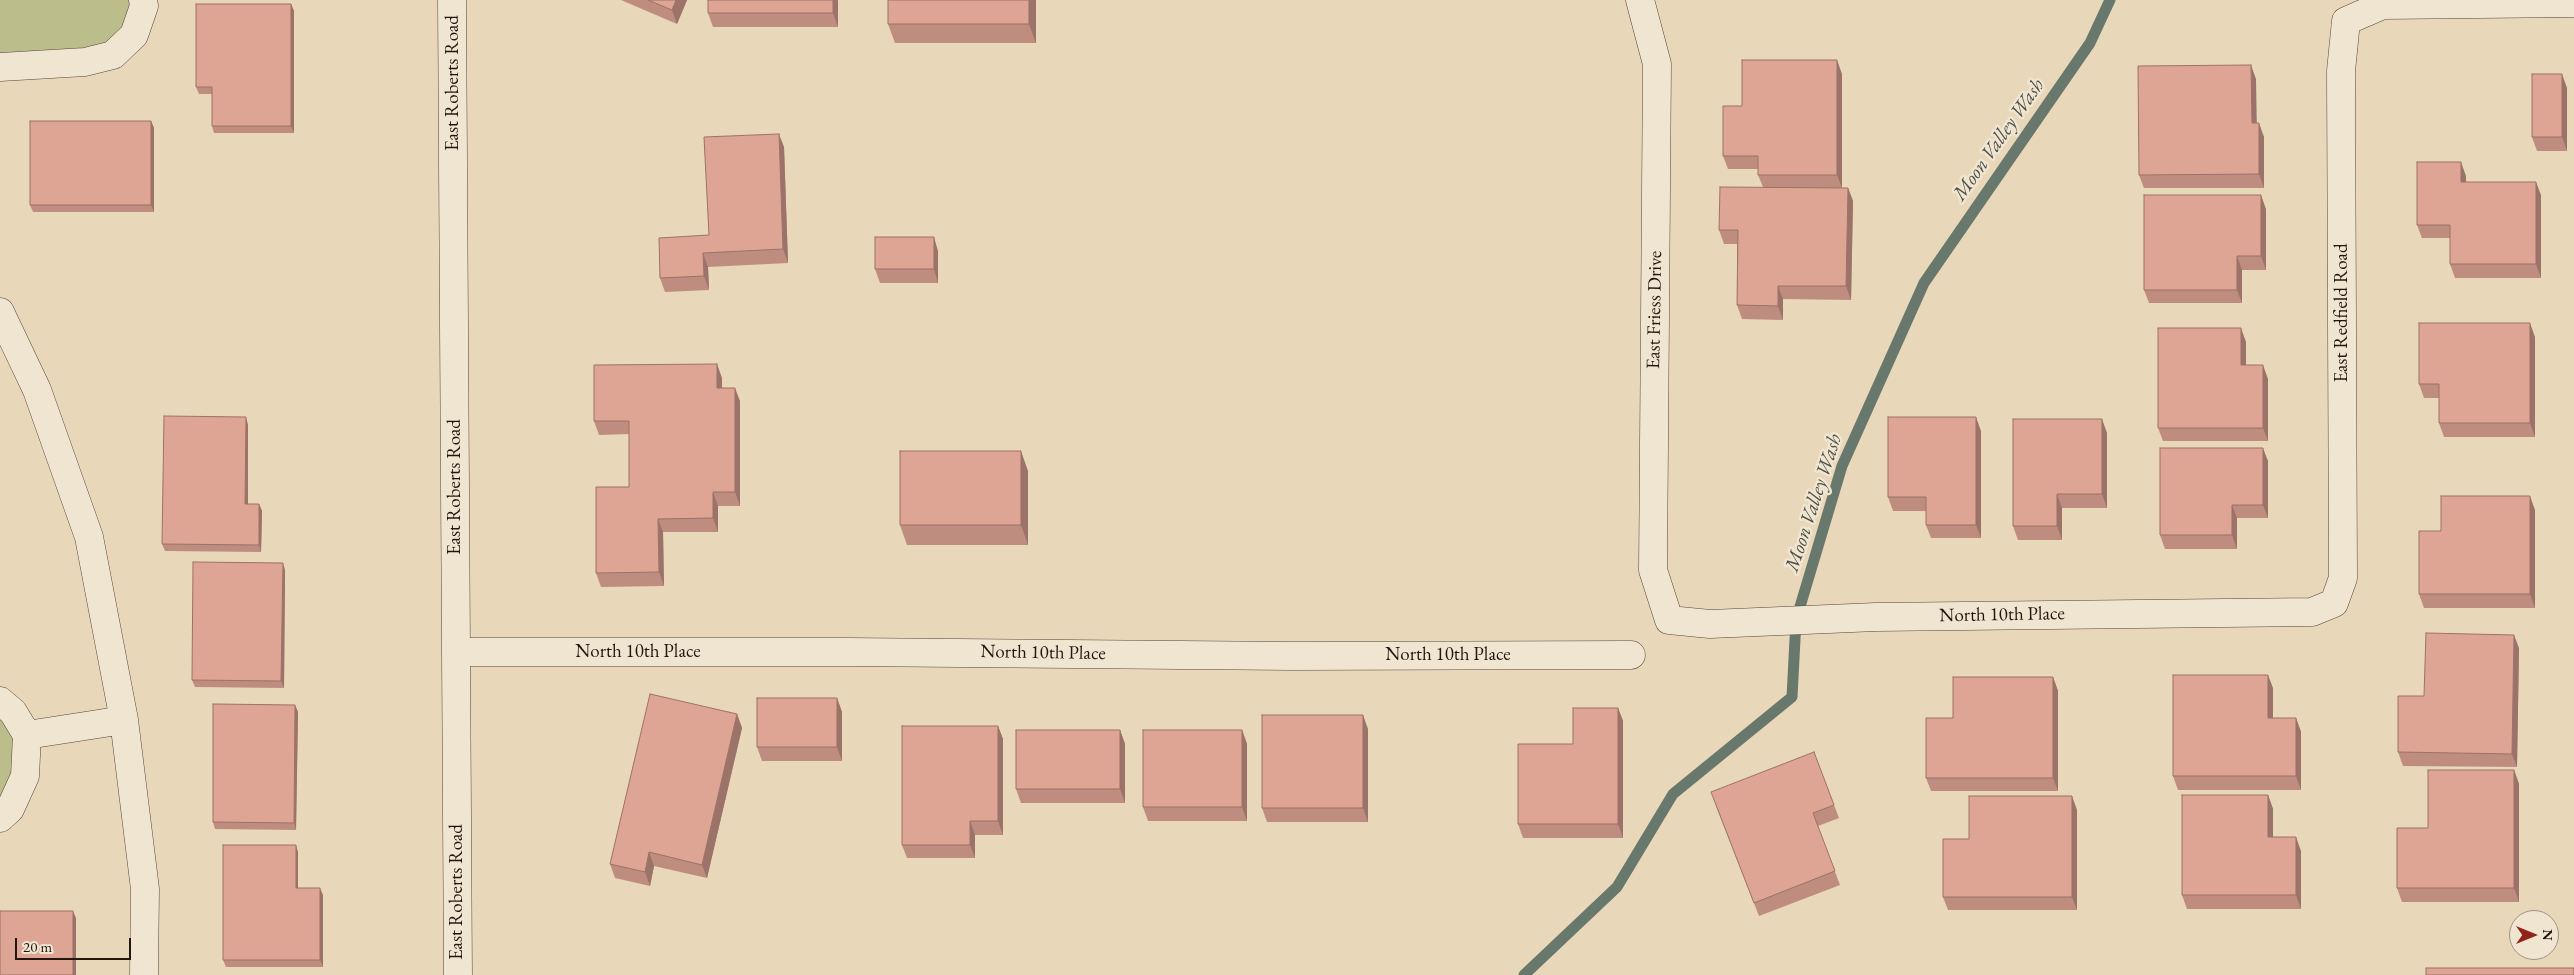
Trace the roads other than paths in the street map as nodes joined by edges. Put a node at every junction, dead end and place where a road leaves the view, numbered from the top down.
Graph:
1 (144, 0) edge
2 (452, 0) edge
3 (1640, 0) edge
4 (2574, 3) edge
5 (0, 67) edge
6 (0, 312) edge
7 (2334, 603) joint
8 (1669, 620) joint
9 (456, 652) junction
10 (1630, 655) dead end
11 (0, 701) edge
12 (124, 720) junction
13 (27, 735) junction
14 (0, 818) edge
15 (144, 975) edge
16 (458, 975) edge

1 - 5 street
2 - 9 street, East Roberts Road
3 - 8 street, East Friess Drive
4 - 7 street, East Redfield Road
6 - 12 street
7 - 8 street, North 10th Place
9 - 10 street, North 10th Place
9 - 16 street, East Roberts Road
11 - 13 street
12 - 13 street
12 - 15 street
13 - 14 street

